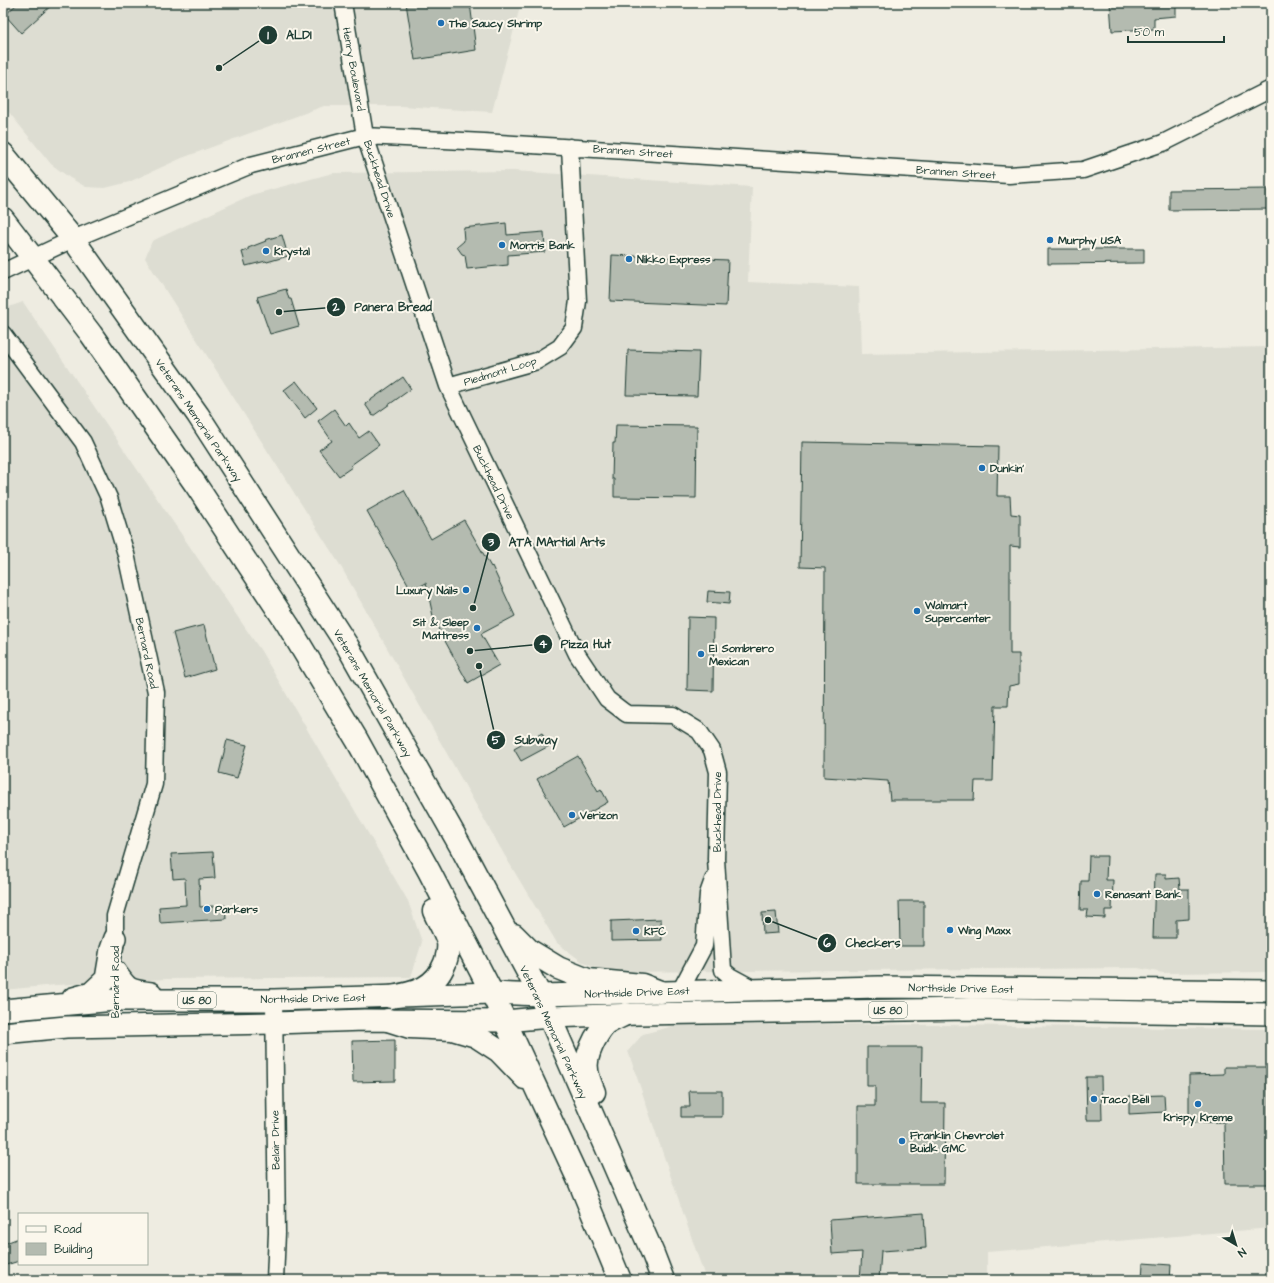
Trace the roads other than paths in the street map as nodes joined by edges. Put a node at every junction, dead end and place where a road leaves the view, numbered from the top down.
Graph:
1 (343, 3) edge
2 (1271, 89) edge
3 (365, 136) junction
4 (570, 147) junction
5 (3, 154) edge
6 (3, 219) edge
7 (73, 239) junction
8 (34, 258) junction
9 (3, 272) edge
10 (3, 334) edge
11 (448, 386) junction
12 (357, 740) junction
13 (717, 869) junction
14 (500, 921) junction
15 (115, 938) junction
16 (115, 971) junction
17 (756, 990) junction
18 (670, 991) junction
19 (1271, 991) edge
20 (492, 993) junction
21 (540, 995) junction
22 (391, 997) junction
23 (115, 1000) junction
24 (228, 1000) junction
25 (274, 1000) junction
26 (54, 1006) junction
27 (3, 1010) edge
28 (626, 1014) junction
29 (1271, 1014) edge
30 (550, 1018) junction
31 (388, 1020) junction
32 (505, 1021) junction
33 (274, 1023) junction
34 (115, 1026) junction
35 (3, 1033) edge
36 (540, 1095) junction
37 (275, 1280) edge
38 (620, 1280) edge
39 (663, 1280) edge
40 (670, 1280) edge

1 - 3 street, Henry Boulevard
2 - 4 street, Brannen Street
3 - 4 street, Brannen Street
3 - 7 street, Brannen Street
3 - 11 street, Buckhead Drive
4 - 11 street, Piedmont Loop
5 - 7 highway, Veterans Memorial Parkway
6 - 8 highway
7 - 8 street, Brannen Street
7 - 14 highway, Veterans Memorial Parkway
8 - 9 street, Brannen Street
8 - 12 highway
10 - 15 street, Bernard Road
11 - 13 street, Buckhead Drive
12 - 20 highway
12 - 22 highway
13 - 17 street, Buckhead Drive
13 - 18 street, Buckhead Drive
14 - 18 highway
14 - 21 highway, Veterans Memorial Parkway
15 - 16 street, Bernard Road
15 - 26 main road
16 - 23 street, Bernard Road
16 - 24 main road
17 - 18 main road, Northside Drive East / US 80
17 - 19 main road, Northside Drive East / US 80
18 - 21 main road, Northside Drive East / US 80
20 - 21 main road, Northside Drive East / US 80
20 - 22 main road, Northside Drive East / US 80
20 - 32 highway
21 - 30 highway, Veterans Memorial Parkway
22 - 25 main road, Northside Drive East / US 80
23 - 24 main road, Northside Drive East / US 80
23 - 26 main road, Northside Drive East / US 80
23 - 34 street, Bernard Road
24 - 25 main road, Northside Drive East / US 80
25 - 33 street, Belair Drive
26 - 27 main road, Northside Drive East / US 80
28 - 29 main road, Northside Drive East / US 80
28 - 30 main road, Northside Drive East / US 80
28 - 40 highway
30 - 32 main road, Northside Drive East / US 80
30 - 39 highway, Veterans Memorial Parkway
31 - 32 main road, Northside Drive East / US 80
31 - 33 main road, Northside Drive East / US 80
31 - 36 highway
32 - 36 highway
33 - 34 main road, Northside Drive East / US 80
33 - 37 street, Belair Drive
34 - 35 main road, Northside Drive East / US 80
36 - 38 highway

